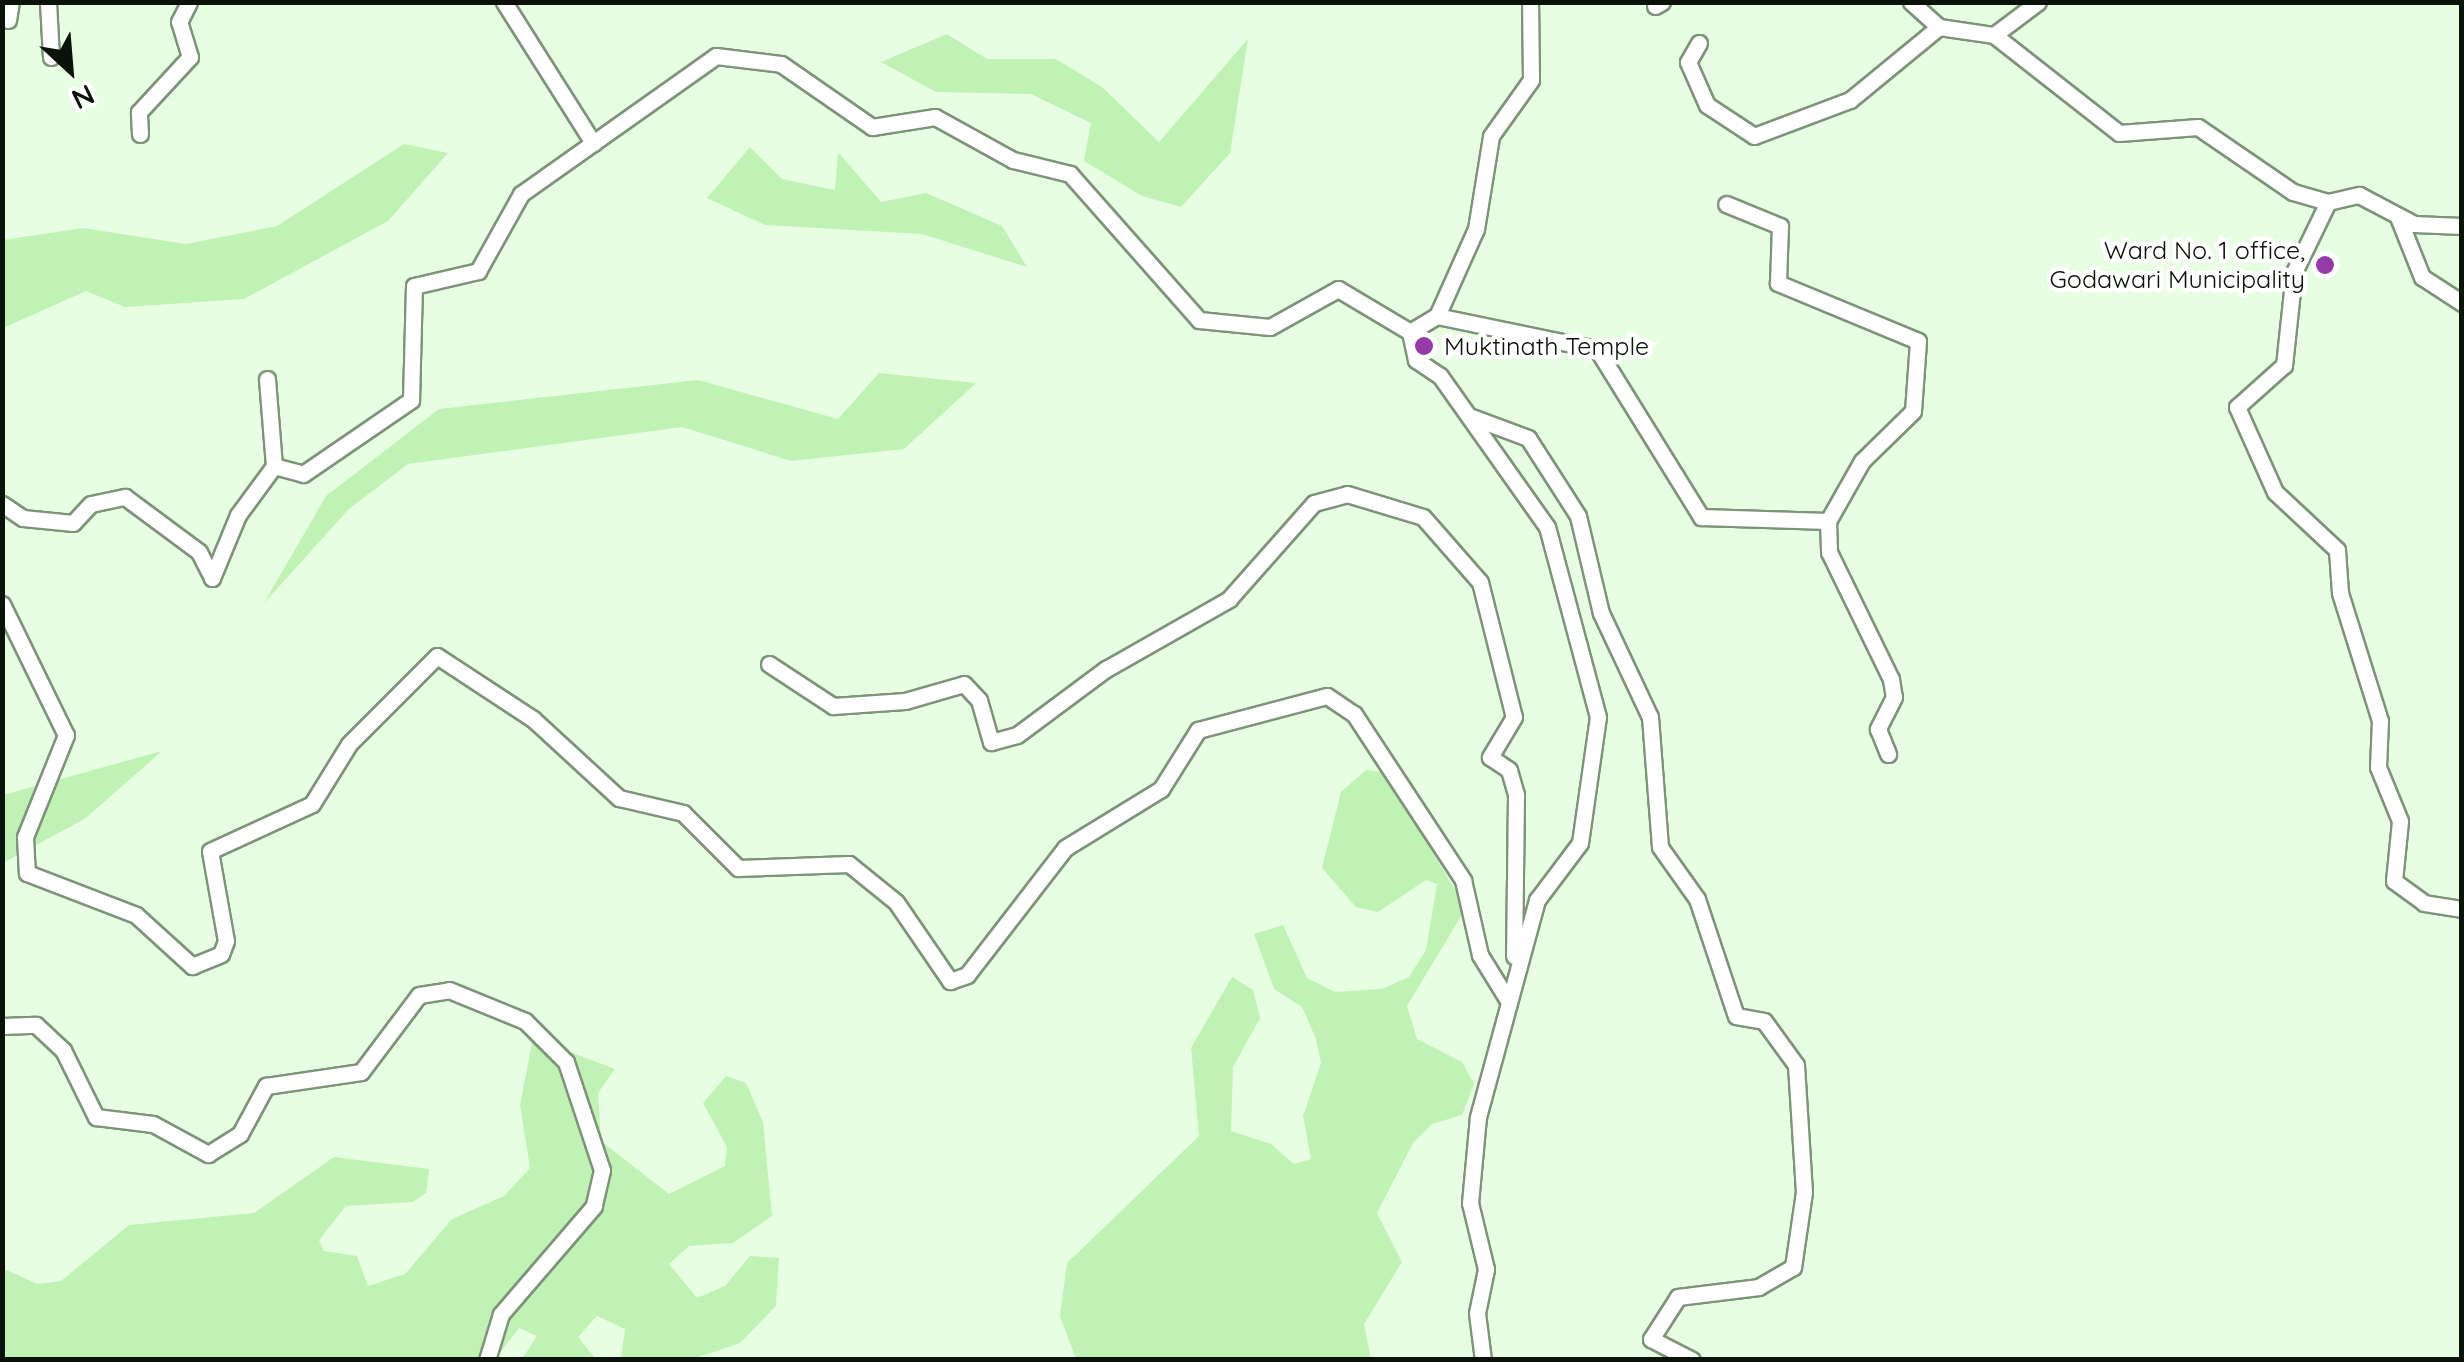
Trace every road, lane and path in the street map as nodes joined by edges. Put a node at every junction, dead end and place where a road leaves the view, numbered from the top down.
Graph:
1 (11, 2) edge
2 (48, 2) edge
3 (189, 2) edge
4 (504, 2) edge
5 (1530, 2) edge
6 (1911, 2) edge
7 (2038, 2) edge
8 (8, 20) dead end
9 (1939, 27) junction
10 (1994, 35) junction
11 (1698, 43) dead end
12 (51, 58) dead end
13 (140, 134) dead end
14 (593, 143) junction
15 (2328, 202) junction
16 (1726, 204) dead end
17 (2398, 216) junction
18 (2462, 226) edge
19 (2462, 303) edge
20 (1437, 316) junction
21 (1410, 332) junction
22 (267, 379) dead end
23 (1470, 416) junction
24 (274, 466) junction
25 (2, 504) edge
26 (1828, 520) junction
27 (2, 604) edge
28 (769, 664) dead end
29 (1888, 754) dead end
30 (2462, 909) edge
31 (1514, 965) junction
32 (1509, 1002) junction
33 (2, 1026) edge
34 (487, 1360) edge
35 (1483, 1360) edge
36 (1692, 1360) edge

1 - 8 street
2 - 12 street
3 - 13 street
4 - 14 street
5 - 20 street
6 - 9 street
7 - 10 street
9 - 10 street
9 - 11 street
10 - 15 street
14 - 21 street
14 - 24 street
15 - 17 street
15 - 30 street
16 - 26 street
17 - 18 street
17 - 19 street
20 - 21 street
20 - 26 street
21 - 23 street
22 - 24 street
23 - 31 street
23 - 36 street
24 - 25 street
26 - 29 street
27 - 32 street
28 - 31 street
31 - 32 street
32 - 35 street
33 - 34 street

